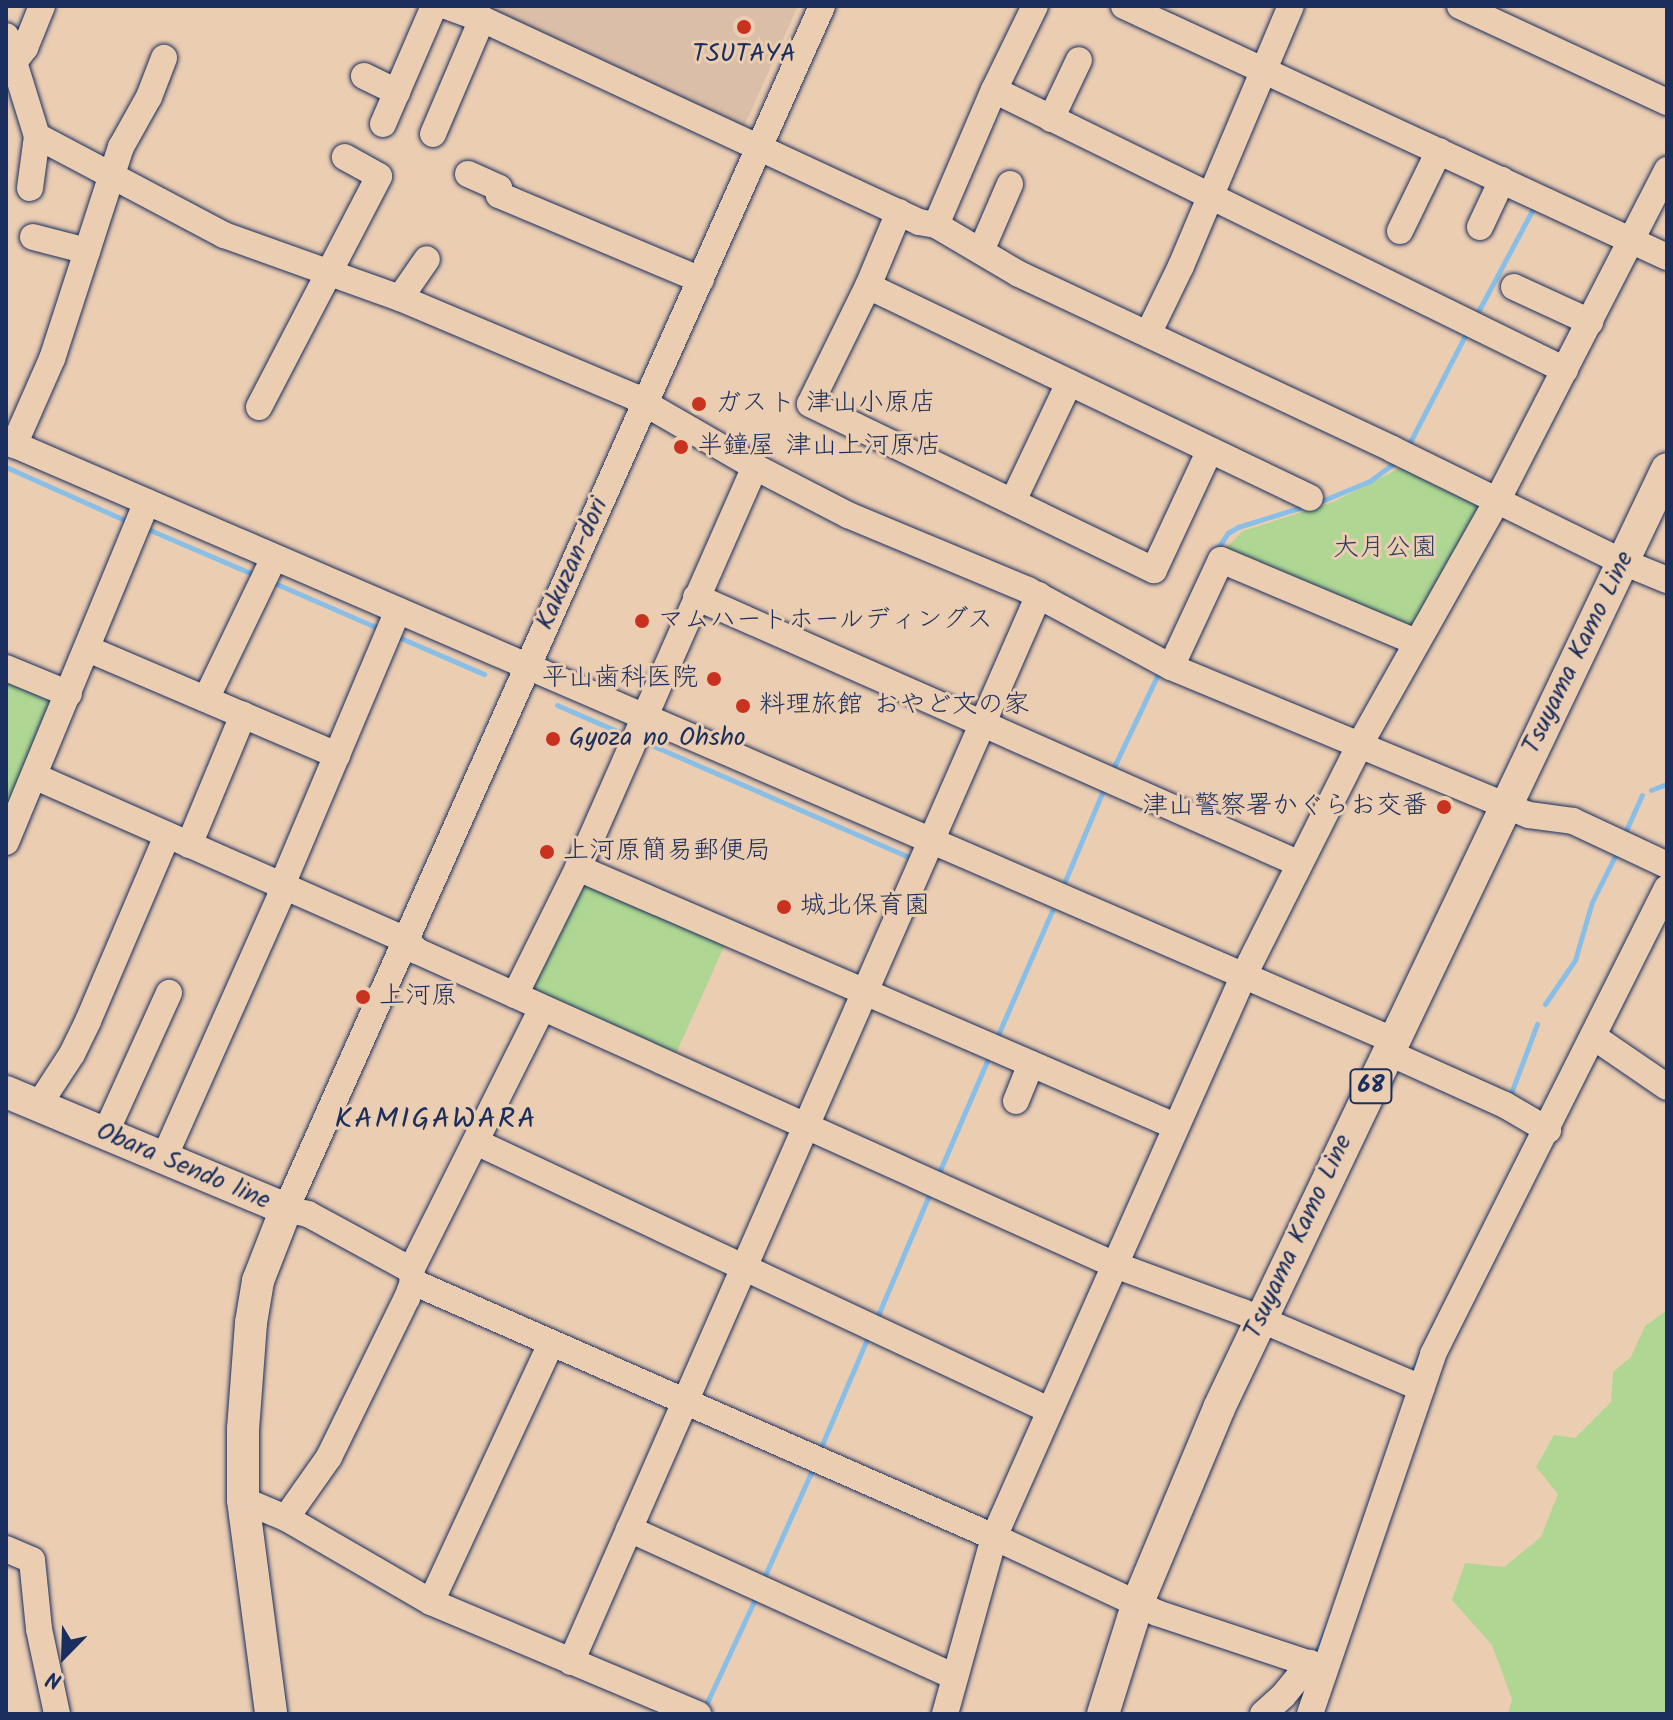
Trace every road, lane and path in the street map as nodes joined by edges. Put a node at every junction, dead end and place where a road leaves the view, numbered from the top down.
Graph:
1 (42, 6) edge
2 (434, 6) edge
3 (447, 6) edge
4 (822, 6) edge
5 (1035, 6) edge
6 (1124, 6) edge
7 (1291, 6) edge
8 (1460, 6) edge
9 (482, 19) junction
10 (6, 36) edge
11 (164, 58) dead end
12 (1079, 60) dead end
13 (14, 62) junction
14 (1262, 69) junction
15 (364, 76) dead end
16 (994, 90) junction
17 (397, 92) junction
18 (1667, 102) edge
19 (1051, 119) junction
20 (383, 124) dead end
21 (433, 134) dead end
22 (37, 136) junction
23 (760, 148) junction
24 (1439, 151) junction
25 (345, 157) dead end
26 (1667, 170) edge
27 (468, 174) dead end
28 (111, 176) junction
29 (1502, 180) junction
30 (1010, 184) dead end
31 (30, 188) dead end
32 (1209, 196) junction
33 (899, 212) junction
34 (936, 225) junction
35 (1480, 227) dead end
36 (1400, 231) dead end
37 (33, 237) dead end
38 (1632, 240) junction
39 (87, 251) junction
40 (981, 251) junction
41 (1667, 257) edge
42 (427, 259) dead end
43 (328, 270) junction
44 (701, 280) junction
45 (868, 286) junction
46 (1514, 287) dead end
47 (400, 298) junction
48 (1590, 322) junction
49 (1148, 334) junction
50 (1565, 370) junction
51 (1069, 383) junction
52 (646, 403) junction
53 (259, 407) dead end
54 (10, 443) edge
55 (1210, 450) junction
56 (755, 467) junction
57 (1667, 469) edge
58 (1310, 498) dead end
59 (1498, 499) junction
60 (1013, 501) junction
61 (147, 502) junction
62 (1623, 562) junction
63 (267, 572) junction
64 (1667, 580) edge
65 (1039, 595) junction
66 (696, 597) junction
67 (392, 625) junction
68 (1416, 642) junction
69 (88, 649) junction
70 (527, 667) junction
71 (1171, 667) junction
72 (6, 668) edge
73 (69, 694) junction
74 (206, 699) junction
75 (243, 715) junction
76 (643, 717) junction
77 (984, 723) junction
78 (1360, 744) junction
79 (337, 755) junction
80 (34, 776) junction
81 (1506, 805) junction
82 (178, 840) junction
83 (6, 842) edge
84 (932, 842) junction
85 (1300, 864) junction
86 (1667, 865) edge
87 (578, 868) junction
88 (282, 885) junction
89 (1667, 888) edge
90 (406, 940) junction
91 (1244, 975) junction
92 (169, 993) dead end
93 (867, 994) junction
94 (515, 995) junction
95 (542, 1008) junction
96 (1594, 1037) junction
97 (1390, 1046) junction
98 (1031, 1064) junction
99 (1667, 1087) edge
100 (6, 1092) edge
101 (1016, 1101) dead end
102 (38, 1106) junction
103 (1175, 1126) junction
104 (808, 1128) junction
105 (1548, 1130) junction
106 (105, 1134) junction
107 (476, 1142) junction
108 (163, 1160) junction
109 (286, 1209) junction
110 (1115, 1265) junction
111 (746, 1268) junction
112 (412, 1276) junction
113 (1259, 1319) junction
114 (551, 1343) junction
115 (1421, 1388) junction
116 (687, 1403) junction
117 (1049, 1410) junction
118 (243, 1500) junction
119 (286, 1518) junction
120 (629, 1529) junction
121 (994, 1537) junction
122 (6, 1549) edge
123 (431, 1602) junction
124 (1138, 1602) junction
125 (571, 1662) junction
126 (1317, 1666) junction
127 (955, 1677) junction
128 (57, 1714) edge
129 (271, 1714) edge
130 (697, 1714) edge
131 (945, 1714) edge
132 (1103, 1714) edge
133 (1263, 1714) edge
134 (1310, 1714) edge

1 - 13 street
2 - 17 street
3 - 9 street
4 - 23 street, Kakuzan-dori
5 - 16 street
6 - 14 street
7 - 14 street
8 - 18 street
9 - 21 street
9 - 23 street
10 - 13 street
11 - 28 street
12 - 19 street
13 - 22 street
14 - 24 street
14 - 32 street
15 - 17 street
16 - 19 street
16 - 34 street
17 - 20 street
19 - 32 street
22 - 28 street
22 - 31 street
23 - 33 street
23 - 44 street, Kakuzan-dori
24 - 29 street
24 - 36 street
25 - 43 street
26 - 38 street
27 - 44 street
28 - 39 street
28 - 43 street
29 - 35 street
29 - 38 street
30 - 40 street
32 - 49 street
32 - 50 street
33 - 34 street
33 - 45 street
34 - 40 street
37 - 39 street
38 - 41 street
38 - 48 street
39 - 54 street
40 - 49 street
42 - 47 street
43 - 47 street
43 - 53 street
44 - 52 street, Kakuzan-dori
45 - 51 street
45 - 60 street
46 - 48 street
47 - 52 street
48 - 50 street
49 - 59 street
50 - 59 street
51 - 55 street
51 - 60 street
52 - 56 street
52 - 70 street, Kakuzan-dori
54 - 61 street
55 - 58 street
55 - 60 street
56 - 65 street
56 - 66 street
57 - 62 main road, Tsuyama Kamo Line / 68
59 - 62 street
59 - 68 street
61 - 63 street
61 - 69 street
62 - 64 street
62 - 81 main road, Tsuyama Kamo Line / 68
63 - 67 street
63 - 74 street
65 - 71 street
65 - 77 street
66 - 76 street
66 - 77 street
67 - 70 street
67 - 79 street
68 - 71 street
68 - 78 street
69 - 73 street
69 - 74 street
70 - 76 street
70 - 90 street, Kakuzan-dori
71 - 78 street
72 - 73 street
73 - 80 street
74 - 75 street
75 - 79 street
75 - 82 street
76 - 84 street
76 - 87 street
77 - 84 street
77 - 85 street
78 - 81 street
78 - 85 street
79 - 88 street
80 - 82 street
80 - 83 street
81 - 86 street
81 - 97 main road, Tsuyama Kamo Line / 68
82 - 88 street
82 - 102 street
84 - 91 street
84 - 93 street
85 - 91 street
87 - 93 street
87 - 94 street
88 - 90 street
88 - 108 street
89 - 96 street
90 - 94 street
90 - 109 street, Kakuzan-dori
91 - 97 street
91 - 103 street
92 - 106 street
93 - 98 street
93 - 104 street
94 - 95 street
95 - 104 street
95 - 107 street
96 - 99 street
96 - 105 street
97 - 105 street
97 - 113 main road, Tsuyama Kamo Line / 68
98 - 101 street
98 - 103 street
100 - 102 main road, Obara Sendo line
102 - 106 main road, Obara Sendo line
103 - 110 street
104 - 110 street
104 - 111 street
105 - 115 street
106 - 108 main road, Obara Sendo line
107 - 111 street
107 - 112 street
108 - 109 main road, Obara Sendo line
109 - 112 street
109 - 118 main road, Obara Sendo line
110 - 113 street
110 - 117 street
111 - 116 street
111 - 117 street
112 - 114 street
112 - 119 street
113 - 115 street
113 - 124 main road, Tsuyama Kamo Line / 68
114 - 116 street
114 - 123 street
115 - 126 street
116 - 120 street
116 - 121 street
117 - 121 street
118 - 119 street
118 - 129 main road, Obara Sendo line
119 - 123 street
120 - 125 street
120 - 127 street
121 - 124 street
121 - 127 street
122 - 128 street
123 - 125 street
124 - 126 street
124 - 132 main road, Tsuyama Kamo Line / 68
125 - 130 street
126 - 133 street
126 - 134 street
127 - 131 street

